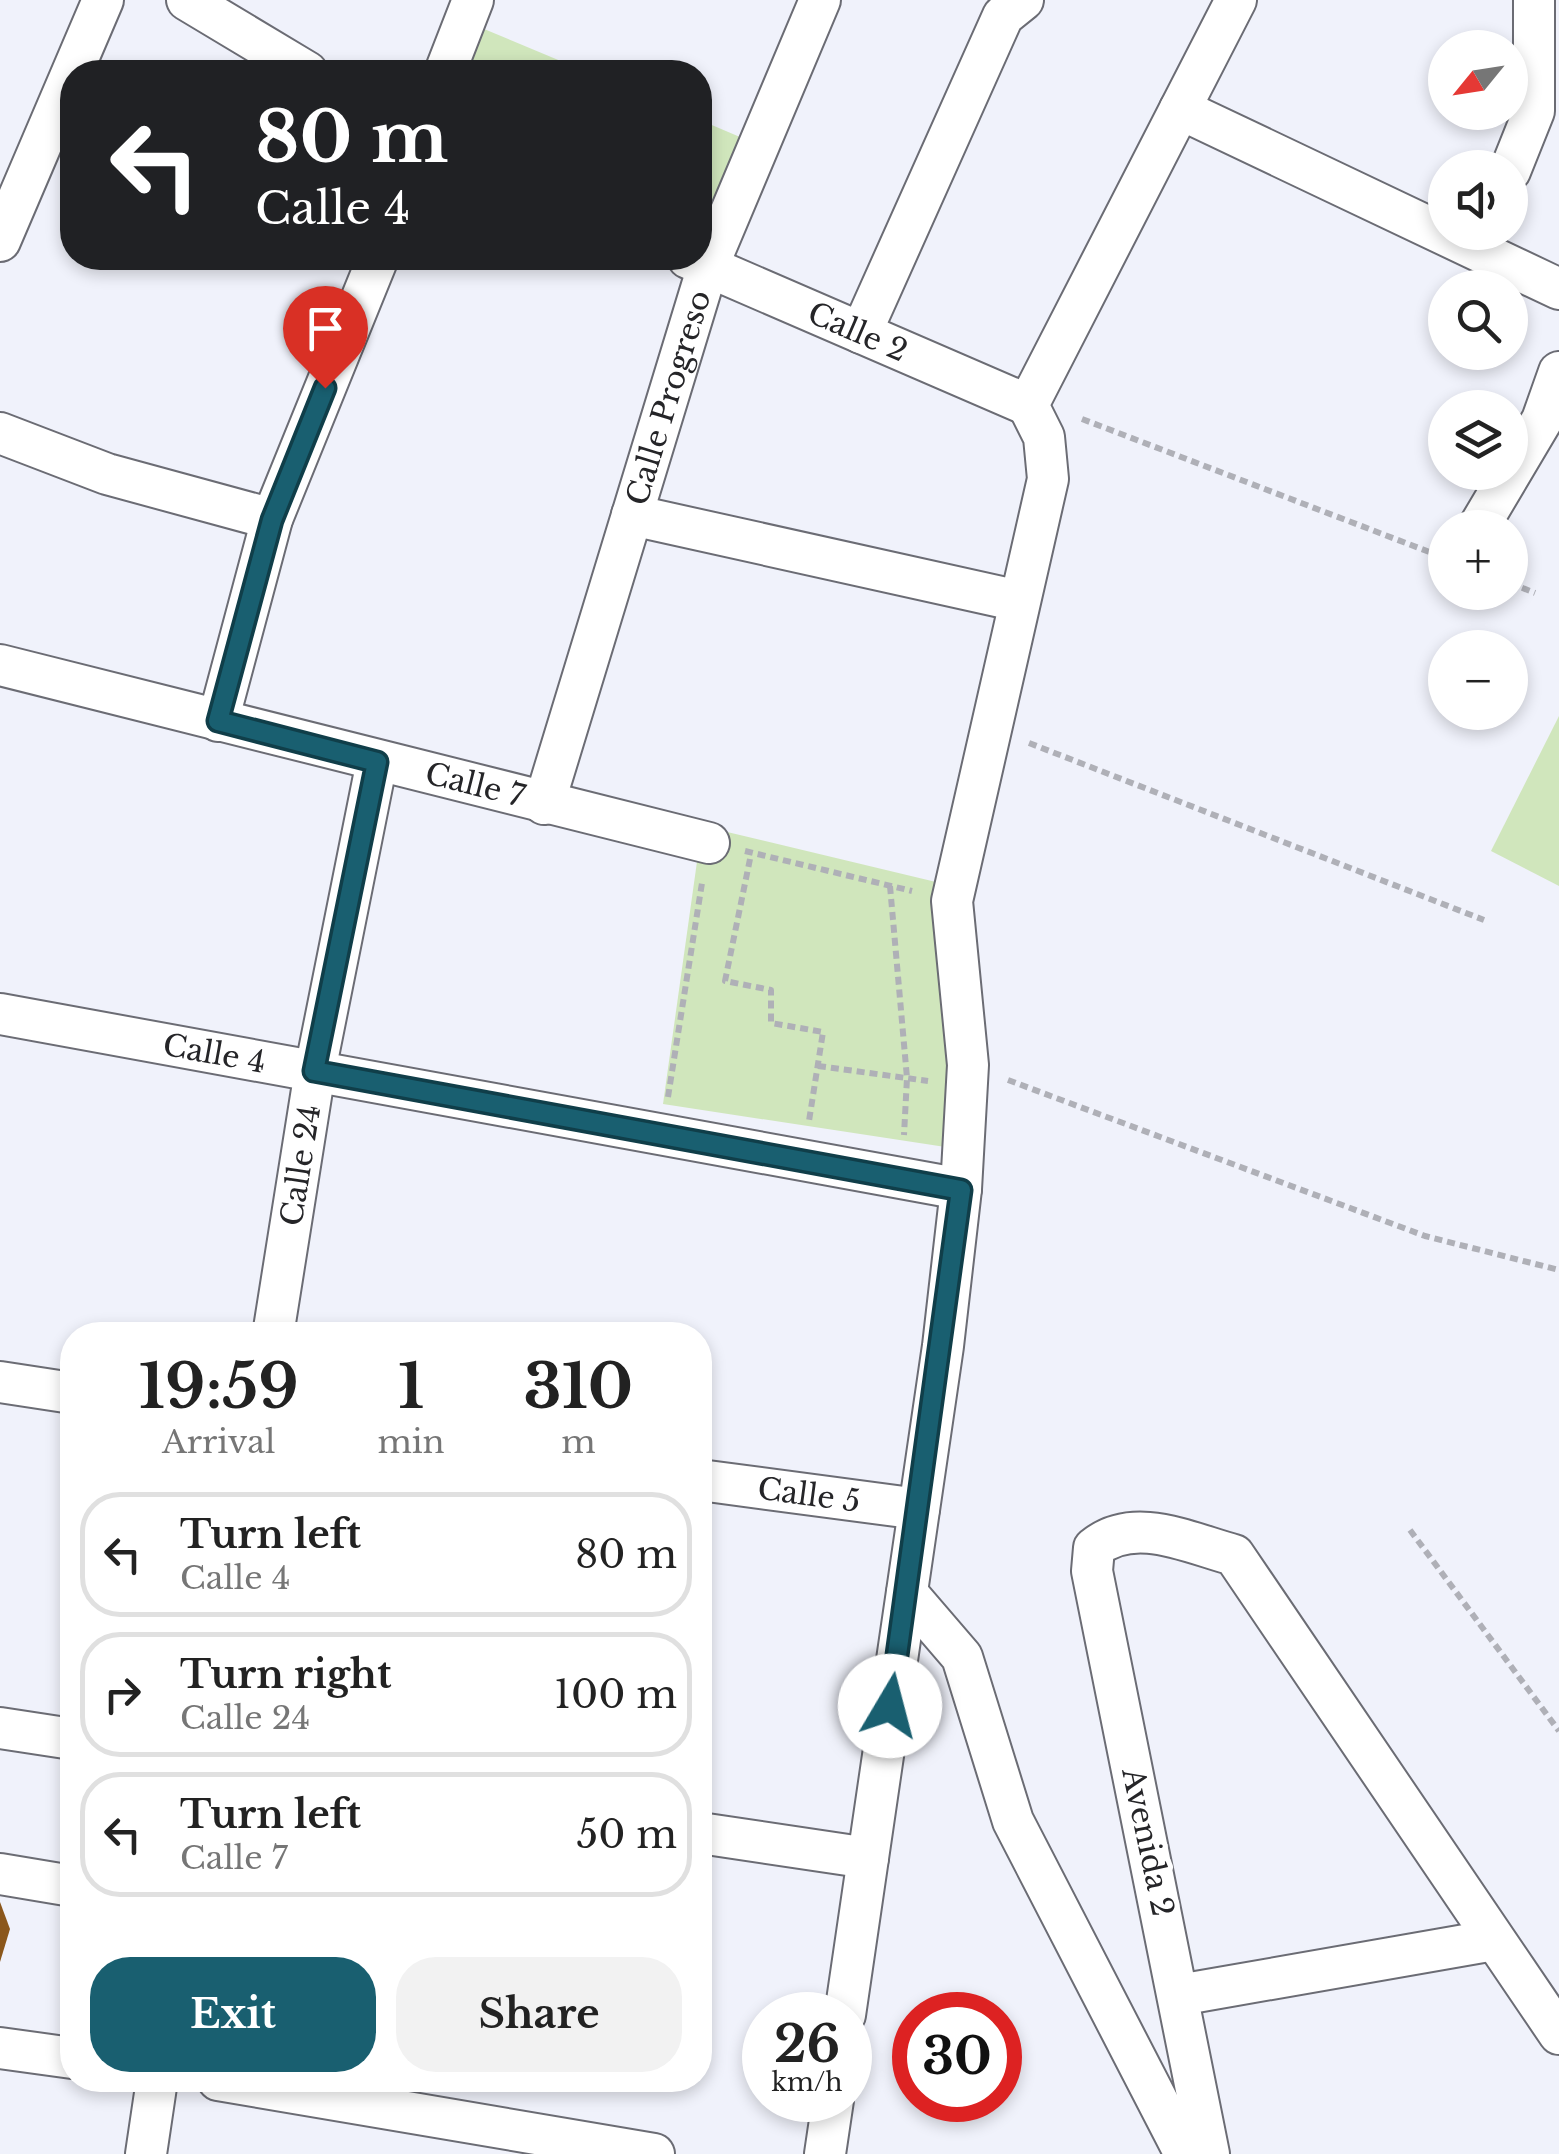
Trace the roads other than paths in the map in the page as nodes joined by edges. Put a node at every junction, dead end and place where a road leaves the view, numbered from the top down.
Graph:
1 (103, 0) edge
2 (186, 0) edge
3 (473, 0) edge
4 (820, 0) edge
5 (1023, 0) edge
6 (1236, 0) edge
7 (1534, 0) edge
8 (77, 60) edge
9 (287, 60) edge
10 (450, 60) edge
11 (60, 101) edge
12 (1180, 109) junction
13 (1518, 150) edge
14 (1428, 218) edge
15 (712, 232) edge
16 (0, 241) edge
17 (1495, 250) edge
18 (712, 268) edge
19 (373, 270) edge
20 (696, 270) edge
21 (1559, 290) edge
22 (861, 333) junction
23 (1559, 372) edge
24 (1028, 405) junction
25 (0, 434) edge
26 (1489, 510) edge
27 (632, 515) junction
28 (272, 520) junction
29 (1020, 601) junction
30 (0, 666) edge
31 (218, 721) junction
32 (377, 762) junction
33 (544, 804) junction
34 (709, 842) road end
35 (0, 1014) edge
36 (314, 1071) junction
37 (961, 1190) junction
38 (275, 1322) edge
39 (0, 1382) edge
40 (60, 1391) edge
41 (712, 1482) edge
42 (919, 1509) junction
43 (907, 1593) junction
44 (0, 1728) edge
45 (60, 1737) edge
46 (712, 1834) edge
47 (868, 1858) junction
48 (0, 1874) edge
49 (60, 1884) edge
50 (1494, 1940) junction
51 (848, 1992) edge
52 (1179, 1995) junction
53 (1559, 2034) edge
54 (0, 2048) edge
55 (60, 2056) edge
56 (155, 2092) edge
57 (289, 2092) edge
58 (830, 2122) edge
59 (146, 2154) edge
60 (654, 2154) edge
61 (825, 2154) edge
62 (1185, 2154) edge
63 (1209, 2154) edge

1 - 8 street
2 - 9 street
3 - 10 street
4 - 15 street, Calle Progreso
5 - 22 street
6 - 12 street
7 - 13 street
11 - 16 street
12 - 14 street
12 - 24 street
17 - 21 street
18 - 22 street, Calle 2
19 - 28 street
20 - 27 street, Calle Progreso
22 - 24 street, Calle 2
23 - 26 street
24 - 29 street
25 - 28 street
27 - 29 street
27 - 33 street, Calle Progreso
28 - 31 street
29 - 37 street
30 - 31 street, Calle 7
31 - 32 street, Calle 7
32 - 33 street, Calle 7
32 - 36 street, Calle 24
33 - 34 street, Calle 7
35 - 36 street, Calle 4
36 - 37 street, Calle 4
36 - 38 street, Calle 24
37 - 42 street
39 - 40 street
41 - 42 street, Calle 5
42 - 43 street
43 - 47 street
43 - 62 street
44 - 45 street
46 - 47 street
47 - 51 street
48 - 49 street
50 - 52 street
50 - 52 street, Avenida 2
50 - 53 street
52 - 63 street, Avenida 2
54 - 55 street
56 - 59 street
57 - 60 street
58 - 61 street

